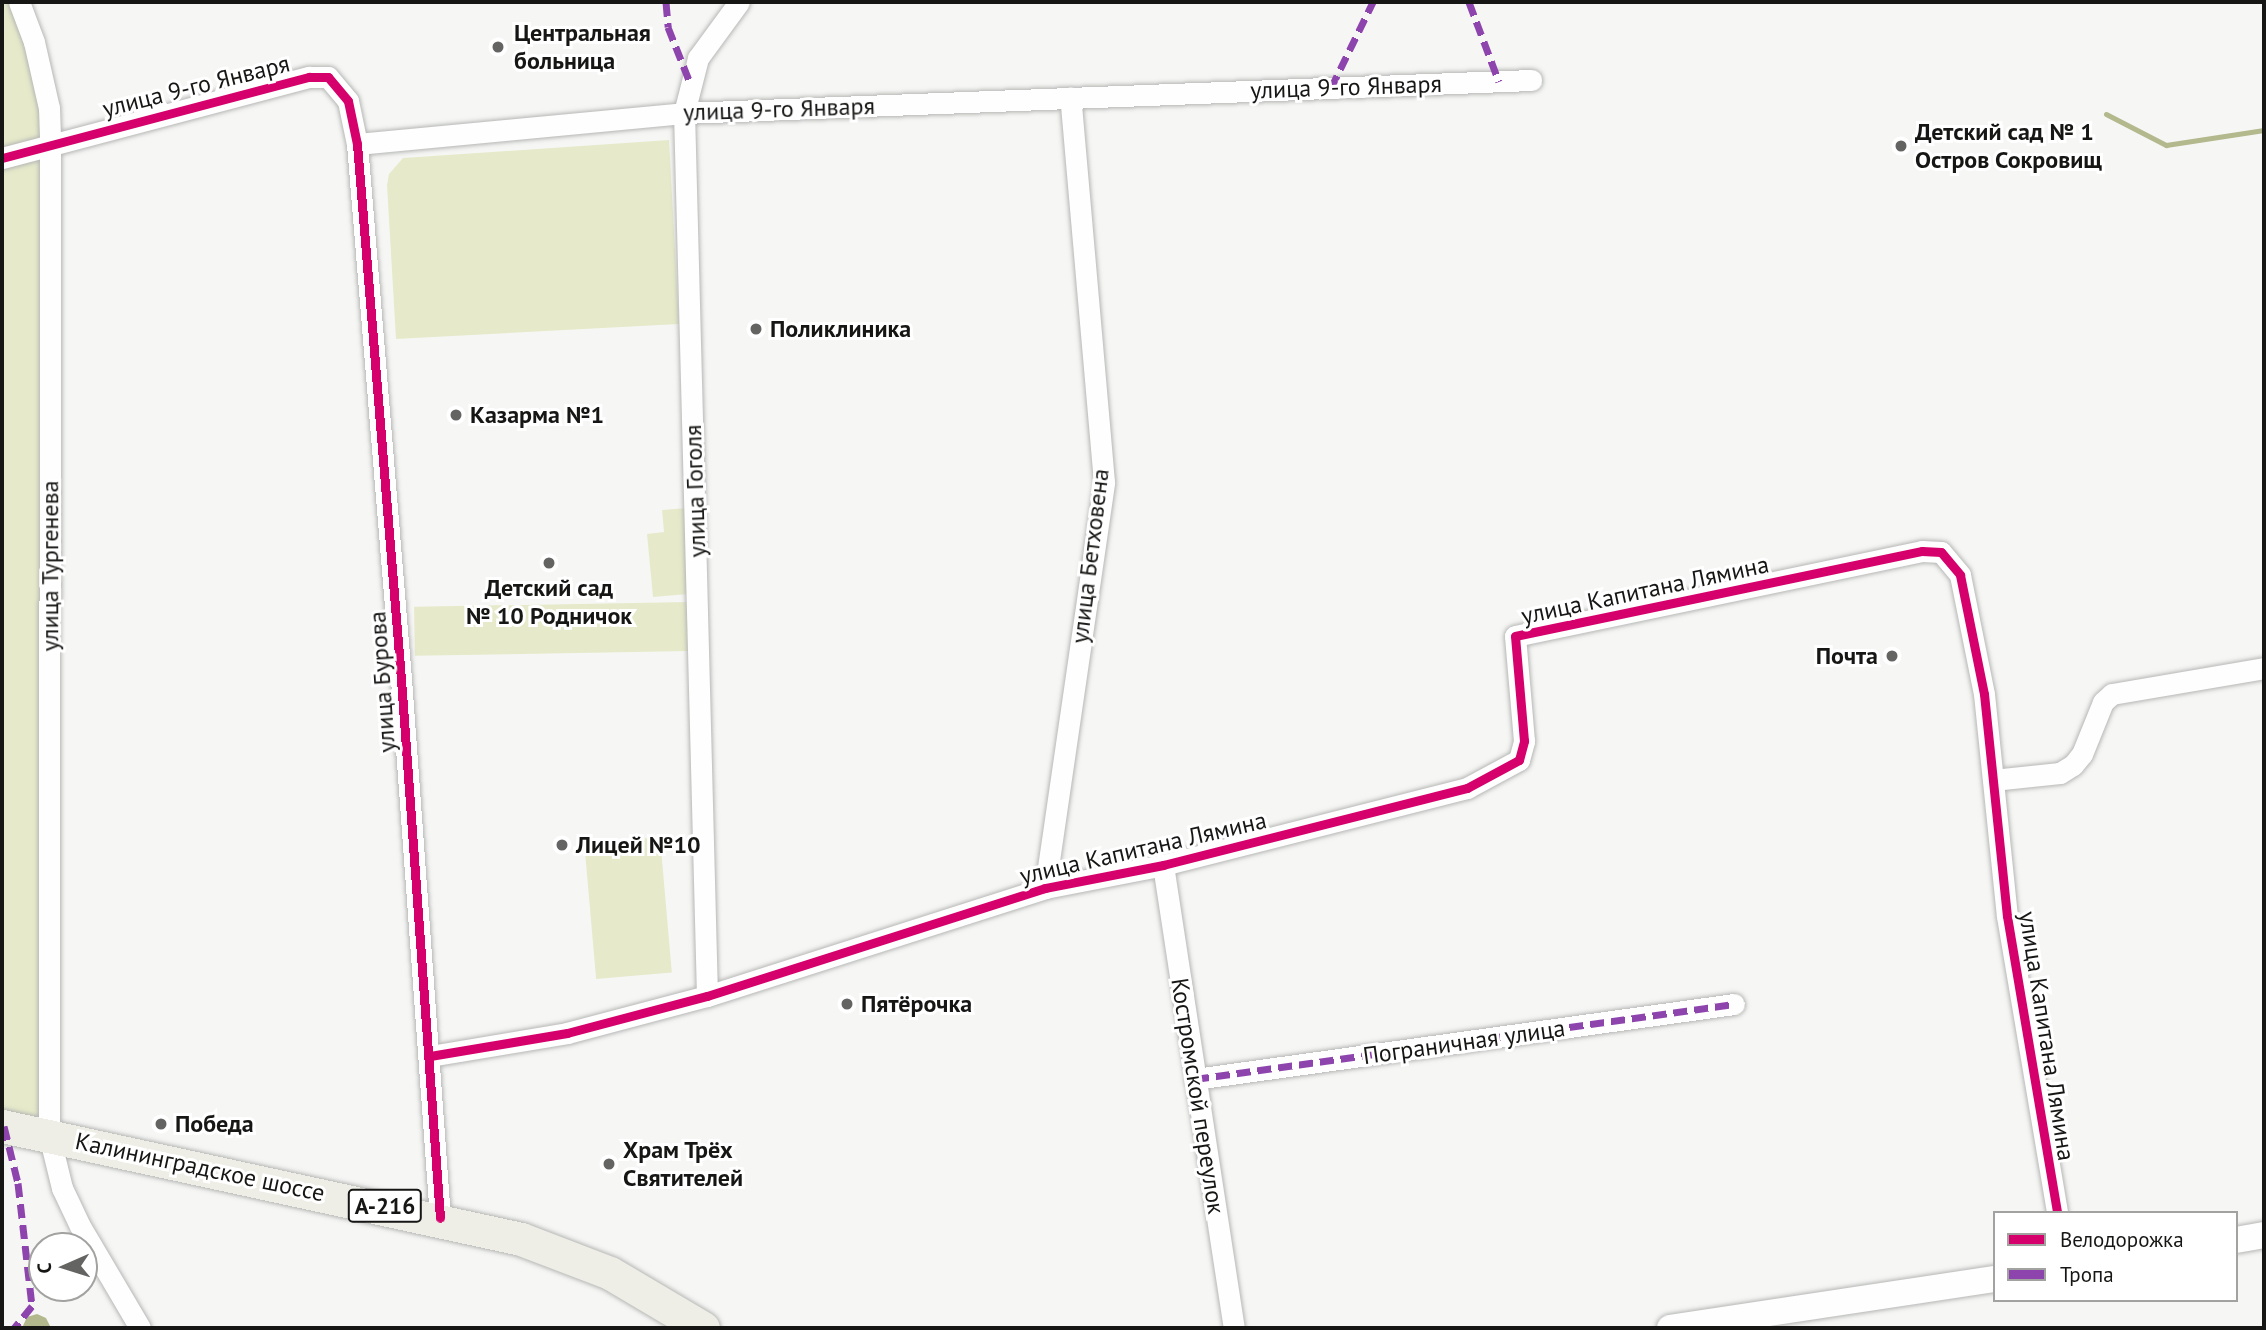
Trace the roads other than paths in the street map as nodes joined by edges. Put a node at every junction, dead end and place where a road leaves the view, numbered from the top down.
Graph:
1 (19, 2) edge
2 (739, 2) edge
3 (1531, 80) dead end
4 (1070, 97) junction
5 (684, 113) junction
6 (50, 144) junction
7 (357, 144) junction
8 (2, 158) edge
9 (2264, 668) edge
10 (1993, 780) junction
11 (1163, 864) junction
12 (1045, 888) junction
13 (707, 996) junction
14 (1734, 1004) dead end
15 (430, 1056) junction
16 (1195, 1079) junction
17 (2, 1126) edge
18 (49, 1135) junction
19 (2057, 1211) edge
20 (440, 1218) junction
21 (2264, 1235) edge
22 (2238, 1240) edge
23 (1993, 1279) edge
24 (140, 1328) edge
25 (703, 1328) edge
26 (1234, 1328) edge
27 (1670, 1328) edge

1 - 6 street, улица Тургенева
2 - 5 street, улица Гоголя
3 - 4 street, улица 9-го Января
4 - 5 street, улица 9-го Января
4 - 12 street, улица Бетховена
5 - 7 street, улица 9-го Января
5 - 13 street, улица Гоголя
6 - 7 street, улица 9-го Января
6 - 8 street, улица 9-го Января
6 - 18 street, улица Тургенева
7 - 15 street, улица Бурова
9 - 10 street
10 - 11 street, улица Капитана Лямина
10 - 19 street, улица Капитана Лямина
11 - 12 street, улица Капитана Лямина
11 - 16 street, Костромской переулок
12 - 13 street, улица Капитана Лямина
13 - 15 street, улица Капитана Лямина
14 - 16 street, Пограничная улица
15 - 20 street, улица Бурова
16 - 26 street, Костромской переулок
17 - 18 main road, А-216
18 - 20 main road, Калининградское шоссе / А-216
18 - 24 street, улица Тургенева
20 - 25 main road, Калининградское шоссе / А-216
21 - 22 street
23 - 27 street

